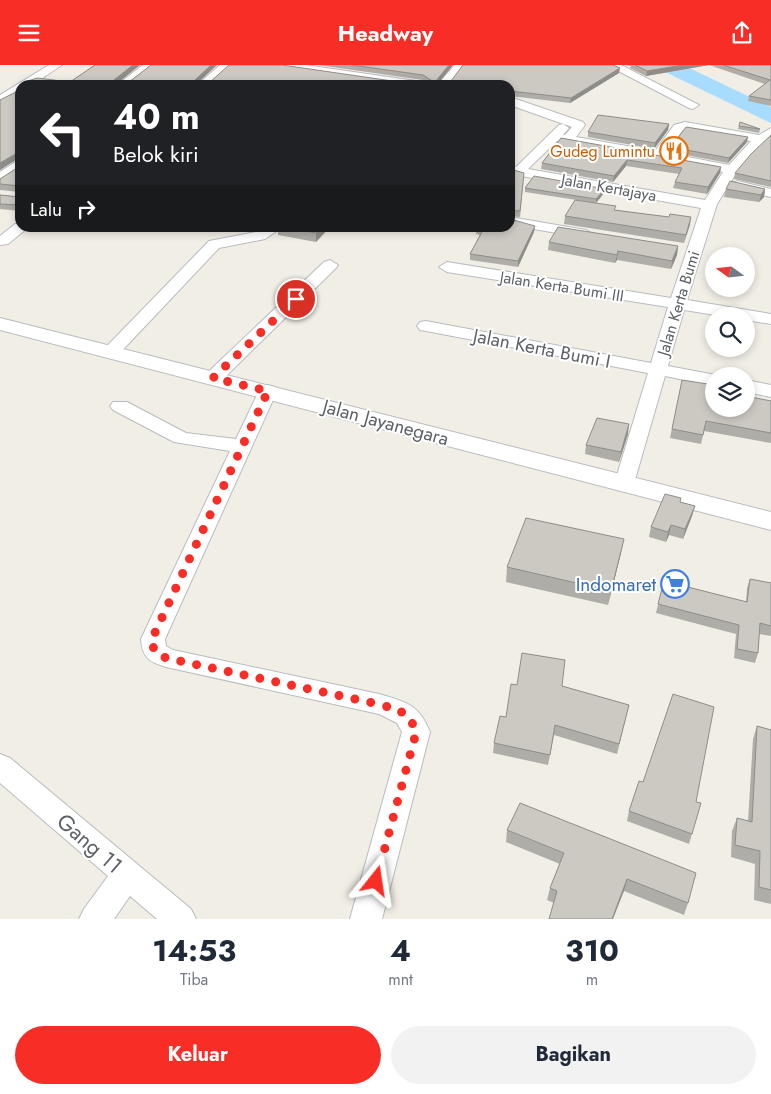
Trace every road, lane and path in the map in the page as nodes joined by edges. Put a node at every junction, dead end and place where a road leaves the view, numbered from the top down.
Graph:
1 (57, 65) edge
2 (150, 65) edge
3 (226, 65) edge
4 (282, 65) edge
5 (461, 65) edge
6 (612, 65) edge
7 (321, 70) junction
8 (32, 80) edge
9 (130, 80) edge
10 (209, 80) edge
11 (310, 80) edge
12 (369, 80) edge
13 (448, 80) edge
14 (0, 87) edge
15 (15, 87) edge
16 (15, 91) edge
17 (0, 100) edge
18 (515, 103) edge
19 (693, 105) dead end
20 (563, 136) junction
21 (765, 136) edge
22 (659, 155) junction
23 (15, 168) edge
24 (515, 170) edge
25 (515, 171) edge
26 (728, 175) junction
27 (0, 179) edge
28 (771, 193) edge
29 (709, 205) junction
30 (515, 222) edge
31 (15, 231) edge
32 (267, 232) edge
33 (596, 235) edge
34 (3, 241) dead end
35 (330, 265) dead end
36 (448, 267) dead end
37 (677, 305) junction
38 (771, 319) edge
39 (0, 323) edge
40 (426, 326) dead end
41 (111, 352) junction
42 (658, 370) junction
43 (213, 378) junction
44 (705, 378) edge
45 (755, 388) edge
46 (268, 391) junction
47 (771, 391) edge
48 (120, 406) dead end
49 (240, 446) junction
50 (625, 485) junction
51 (771, 521) edge
52 (0, 766) edge
53 (126, 875) junction
54 (95, 919) edge
55 (180, 919) edge
56 (366, 919) edge

1 - 8 street
2 - 9 street
3 - 10 street
4 - 7 street
5 - 13 street
6 - 19 street
7 - 11 street
7 - 12 street
14 - 15 street
16 - 17 street
18 - 20 street
20 - 22 street
20 - 24 street
21 - 22 street
21 - 26 street, Jalan Kerta Bumi
22 - 26 street
23 - 27 street
25 - 29 street, Jalan Kertajaya
26 - 28 street
26 - 29 street, Jalan Kerta Bumi
29 - 37 street, Jalan Kerta Bumi
30 - 33 street
31 - 34 street
32 - 41 street
35 - 43 street
36 - 37 street, Jalan Kerta Bumi III
37 - 38 street, Jalan Kerta Bumi III
37 - 42 street, Jalan Kerta Bumi
39 - 41 street, Jalan Jayanegara
40 - 42 street, Jalan Kerta Bumi I
41 - 43 street, Jalan Jayanegara
42 - 44 street, Jalan Kerta Bumi I
42 - 50 street, Jalan Kerta Bumi
43 - 46 street, Jalan Jayanegara
45 - 47 street
46 - 49 street
46 - 50 street, Jalan Jayanegara
48 - 49 street
49 - 56 street
50 - 51 street, Jalan Jayanegara
52 - 53 street, Gang 11
53 - 54 street
53 - 55 street, Gang 11

